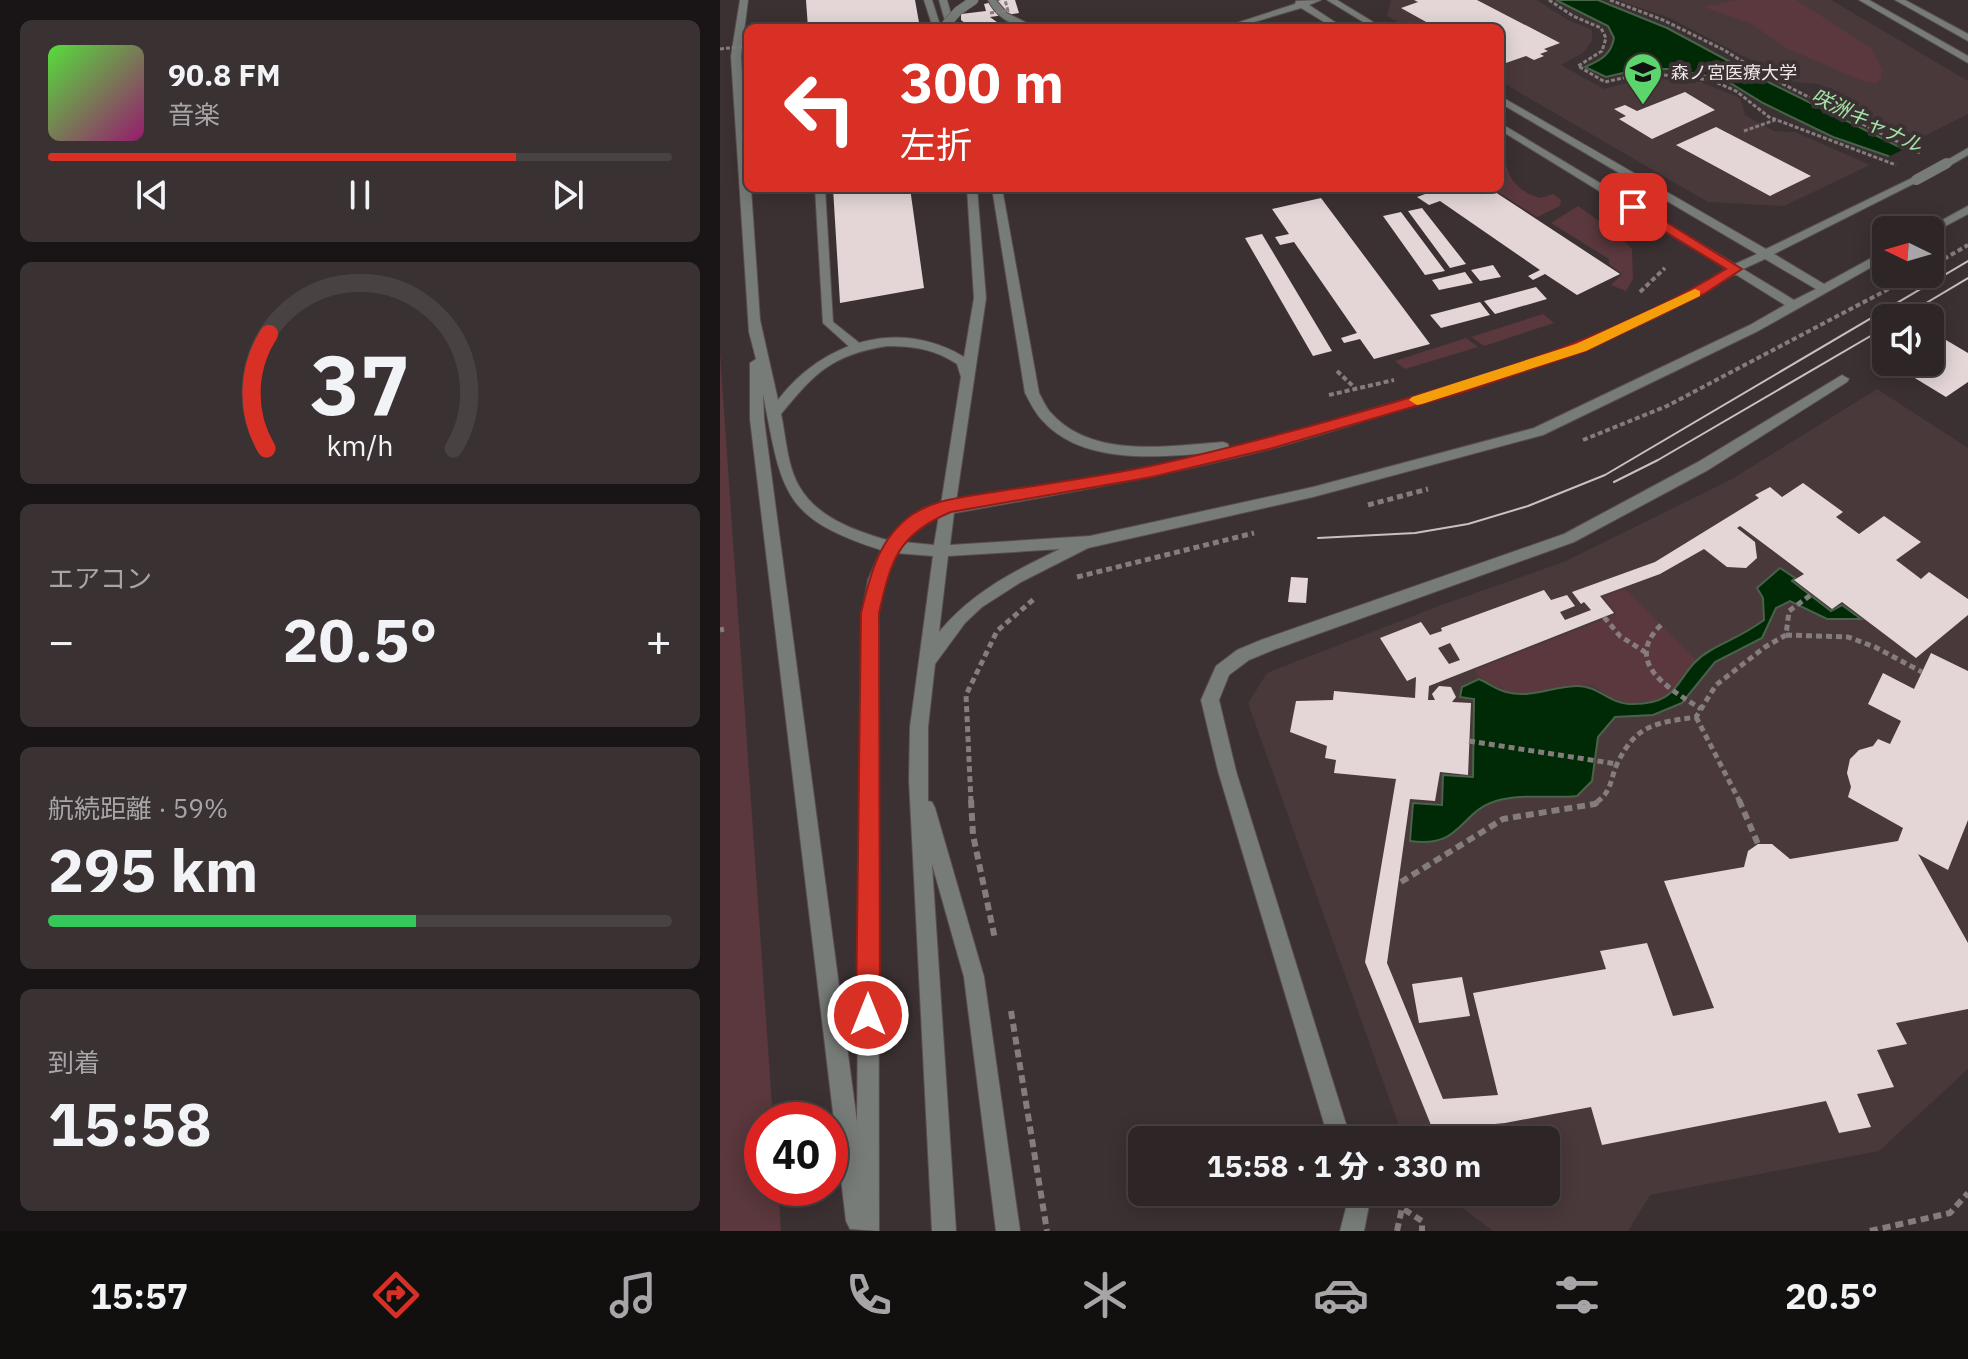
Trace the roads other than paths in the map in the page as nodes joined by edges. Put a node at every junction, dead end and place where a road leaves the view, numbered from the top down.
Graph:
1 (744, 0) edge
2 (928, 0) edge
3 (943, 0) edge
4 (955, 0) edge
5 (974, 0) edge
6 (992, 0) edge
7 (1317, 0) edge
8 (1331, 0) edge
9 (1863, 0) edge
10 (1899, 0) edge
11 (1298, 3) edge
12 (958, 11) junction
13 (936, 24) edge
14 (947, 24) edge
15 (950, 24) edge
16 (1022, 24) edge
17 (1237, 24) edge
18 (1333, 24) edge
19 (1372, 24) edge
20 (1968, 38) edge
21 (742, 57) edge
22 (1968, 60) edge
23 (744, 98) edge
24 (1504, 101) edge
25 (1504, 128) edge
26 (1968, 151) edge
27 (749, 192) edge
28 (820, 192) edge
29 (972, 192) edge
30 (998, 192) edge
31 (1968, 209) edge
32 (1944, 222) edge
33 (1764, 255) junction
34 (1872, 262) edge
35 (1735, 269) junction
36 (1825, 289) junction
37 (1795, 306) junction
38 (755, 321) junction
39 (858, 348) junction
40 (968, 379) junction
41 (1842, 379) dead end
42 (774, 413) junction
43 (1269, 444) junction
44 (948, 506) junction
45 (1090, 542) junction
46 (890, 547) junction
47 (941, 551) junction
48 (926, 677) junction
49 (918, 780) junction
50 (1336, 1126) edge
51 (1358, 1206) edge
52 (859, 1231) edge
53 (867, 1231) edge
54 (944, 1231) edge
55 (1008, 1231) edge
56 (1352, 1231) edge

1 - 21 street
2 - 13 street
3 - 15 street
4 - 12 lane, bridge
5 - 12 lane, bridge
6 - 16 street
7 - 11 street
8 - 19 street
9 - 22 street
10 - 20 street
11 - 17 street
11 - 18 street
12 - 14 lane, bridge
21 - 23 street
24 - 33 street
25 - 35 street
26 - 33 street, bridge
27 - 38 street
28 - 39 lane
29 - 40 street
30 - 43 street
31 - 32 street
33 - 35 street
33 - 36 street
34 - 36 street
35 - 37 street
35 - 43 street
36 - 37 street
37 - 45 street
38 - 42 street
38 - 52 street
39 - 40 street
39 - 42 street
40 - 44 street
41 - 50 street
42 - 46 street
43 - 44 street
44 - 46 street
44 - 47 street
45 - 47 street
45 - 48 street
46 - 47 street
46 - 53 street
47 - 48 street
48 - 49 street
49 - 54 street
49 - 55 street
51 - 56 street

